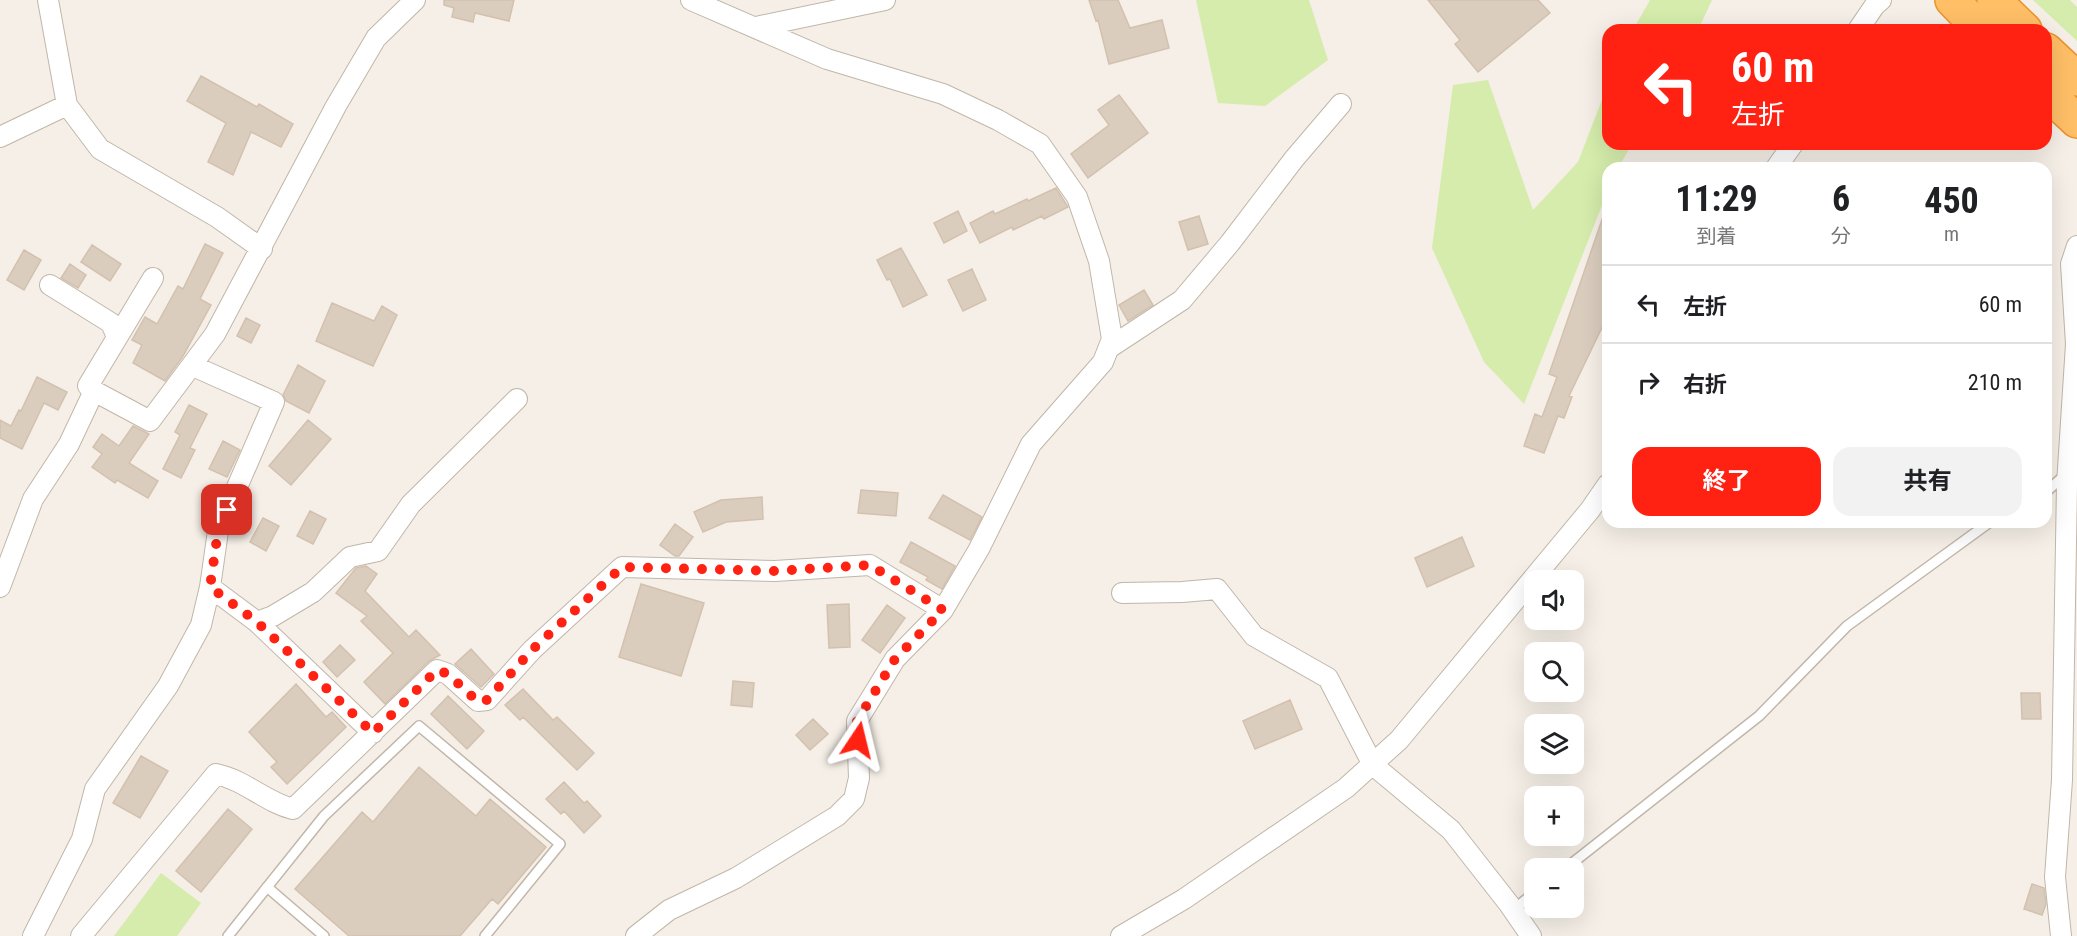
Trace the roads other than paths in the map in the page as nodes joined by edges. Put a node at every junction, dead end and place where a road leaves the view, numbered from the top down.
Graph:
1 (48, 0) edge
2 (415, 0) edge
3 (691, 0) edge
4 (885, 0) edge
5 (1952, 0) edge
6 (1994, 0) edge
7 (1878, 3) edge
8 (1862, 24) edge
9 (1975, 24) edge
10 (2019, 24) edge
11 (756, 27) junction
12 (2052, 56) edge
13 (2077, 79) edge
14 (2052, 98) edge
15 (1341, 104) dead end
16 (67, 105) junction
17 (2077, 121) edge
18 (0, 137) edge
19 (2077, 246) edge
20 (262, 249) junction
21 (153, 278) dead end
22 (50, 285) dead end
23 (117, 337) junction
24 (1109, 348) junction
25 (193, 366) junction
26 (94, 392) junction
27 (517, 399) dead end
28 (2068, 472) junction
29 (2052, 487) edge
30 (1602, 493) edge
31 (1982, 528) edge
32 (210, 587) junction
33 (0, 588) edge
34 (1122, 593) dead end
35 (943, 610) junction
36 (257, 622) junction
37 (373, 733) junction
38 (1373, 765) junction
39 (1579, 858) edge
40 (267, 887) junction
41 (1524, 901) edge
42 (1513, 910) junction
43 (33, 936) edge
44 (81, 936) edge
45 (228, 936) edge
46 (324, 936) edge
47 (484, 936) edge
48 (636, 936) edge
49 (1121, 936) edge
50 (1531, 936) edge
51 (2061, 936) edge

1 - 16 street
2 - 20 street
3 - 11 street
4 - 11 street
5 - 9 highway
6 - 10 highway
7 - 8 street
11 - 24 street
12 - 13 highway
14 - 17 highway
15 - 24 street
16 - 18 street
16 - 20 street
19 - 28 street
20 - 25 street
21 - 23 street
22 - 23 street
23 - 26 street
24 - 35 street
25 - 26 street
25 - 32 street
26 - 33 street
27 - 36 street
28 - 29 lane
28 - 51 street
30 - 38 street
31 - 39 lane
32 - 36 street
32 - 43 street
34 - 38 street
35 - 37 street
35 - 48 street
36 - 37 street
37 - 44 street
38 - 42 street
38 - 49 street
40 - 45 lane
40 - 46 lane
40 - 47 lane
41 - 42 lane
42 - 50 street

